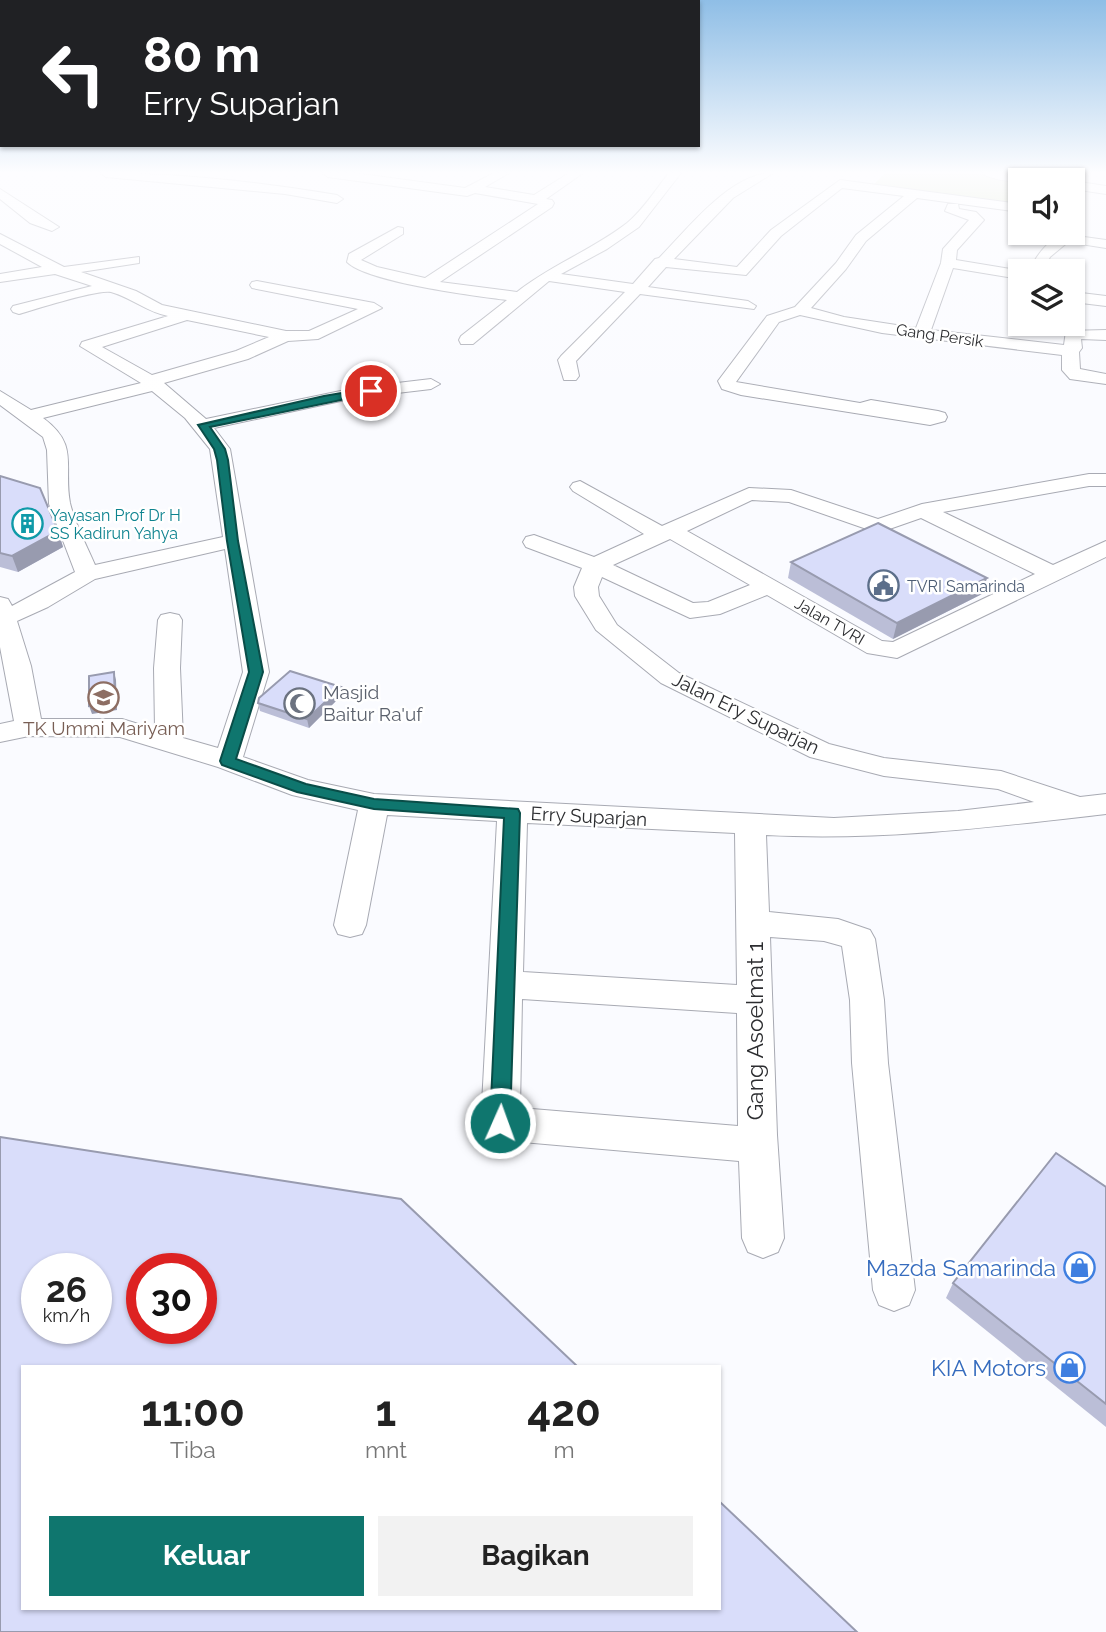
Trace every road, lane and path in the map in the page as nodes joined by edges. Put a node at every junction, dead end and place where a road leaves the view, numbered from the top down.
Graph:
1 (21, 249) edge
2 (134, 249) edge
3 (366, 249) edge
4 (478, 249) edge
5 (596, 249) edge
6 (677, 249) edge
7 (761, 249) edge
8 (852, 249) edge
9 (950, 249) edge
10 (660, 262) junction
11 (948, 263) junction
12 (59, 270) junction
13 (1008, 273) edge
14 (546, 276) junction
15 (0, 278) edge
16 (428, 283) junction
17 (257, 285) dead end
18 (109, 286) junction
19 (635, 290) junction
20 (519, 297) junction
21 (1085, 299) edge
22 (3, 300) dead end
23 (1106, 301) edge
24 (748, 306) dead end
25 (19, 309) junction
26 (802, 310) junction
27 (184, 316) junction
28 (34, 321) dead end
29 (1085, 331) edge
30 (922, 333) junction
31 (1106, 335) edge
32 (286, 336) junction
33 (1072, 336) edge
34 (467, 340) dead end
35 (1070, 350) junction
36 (1071, 369) junction
37 (1106, 373) edge
38 (570, 376) dead end
39 (1106, 379) edge
40 (153, 383) junction
41 (430, 384) dead end
42 (0, 396) edge
43 (865, 407) dead end
44 (29, 416) junction
45 (203, 425) junction
46 (1106, 480) edge
47 (580, 486) dead end
48 (922, 510) junction
49 (878, 526) junction
50 (667, 533) junction
51 (901, 538) edge
52 (233, 541) junction
53 (534, 542) dead end
54 (1106, 548) edge
55 (595, 565) junction
56 (1053, 574) junction
57 (85, 577) junction
58 (984, 582) edge
59 (769, 586) junction
60 (1008, 594) junction
61 (2, 614) edge
62 (170, 620) dead end
63 (29, 727) junction
64 (0, 733) edge
65 (169, 742) junction
66 (228, 761) junction
67 (374, 804) junction
68 (1094, 806) edge
69 (512, 813) junction
70 (750, 825) junction
71 (755, 924) junction
72 (350, 925) dead end
73 (505, 984) junction
74 (756, 1000) junction
75 (756, 1145) junction
76 (763, 1238) dead end
77 (894, 1290) dead end

1 - 12 street
2 - 12 street
3 - 16 street
4 - 16 street
5 - 14 street
6 - 10 street
7 - 10 street
8 - 26 street
9 - 11 street
10 - 19 street
11 - 13 street
11 - 30 street
12 - 15 street
12 - 18 street
14 - 19 street
14 - 20 street
16 - 20 street
17 - 32 street
18 - 25 street
18 - 27 street
19 - 24 street
19 - 38 street
20 - 34 street
21 - 23 street
22 - 25 street
25 - 28 street
26 - 30 street, Gang Persik
26 - 43 street
27 - 32 street
27 - 40 street
29 - 31 street
30 - 35 street, Gang Persik
32 - 40 street
33 - 35 street
35 - 36 street
36 - 37 street
36 - 39 street
40 - 44 street
40 - 45 street
41 - 45 street
42 - 44 street
44 - 57 street
45 - 52 street
46 - 48 street
47 - 50 street, Jalan TVRI
48 - 49 street
48 - 56 street
49 - 50 street
49 - 51 street
50 - 55 street
50 - 59 street, Jalan TVRI
52 - 57 street
52 - 66 street
53 - 55 street
54 - 56 street, Jalan TVRI
55 - 59 street
55 - 68 street, Jalan Ery Suparjan
56 - 60 street, Jalan TVRI
57 - 61 street
58 - 60 street
59 - 60 street, Jalan TVRI
61 - 63 street
62 - 65 street
63 - 64 street, Erry Suparjan
63 - 65 street, Erry Suparjan
65 - 66 street, Erry Suparjan
66 - 67 street, Erry Suparjan
67 - 69 street, Erry Suparjan
67 - 72 street
68 - 70 street, Erry Suparjan
69 - 70 street, Erry Suparjan
69 - 73 street
70 - 71 street, Gang Asoelmat 1
71 - 74 street, Gang Asoelmat 1
71 - 77 street
73 - 74 street
73 - 75 street
74 - 75 street, Gang Asoelmat 1
75 - 76 street, Gang Asoelmat 1

